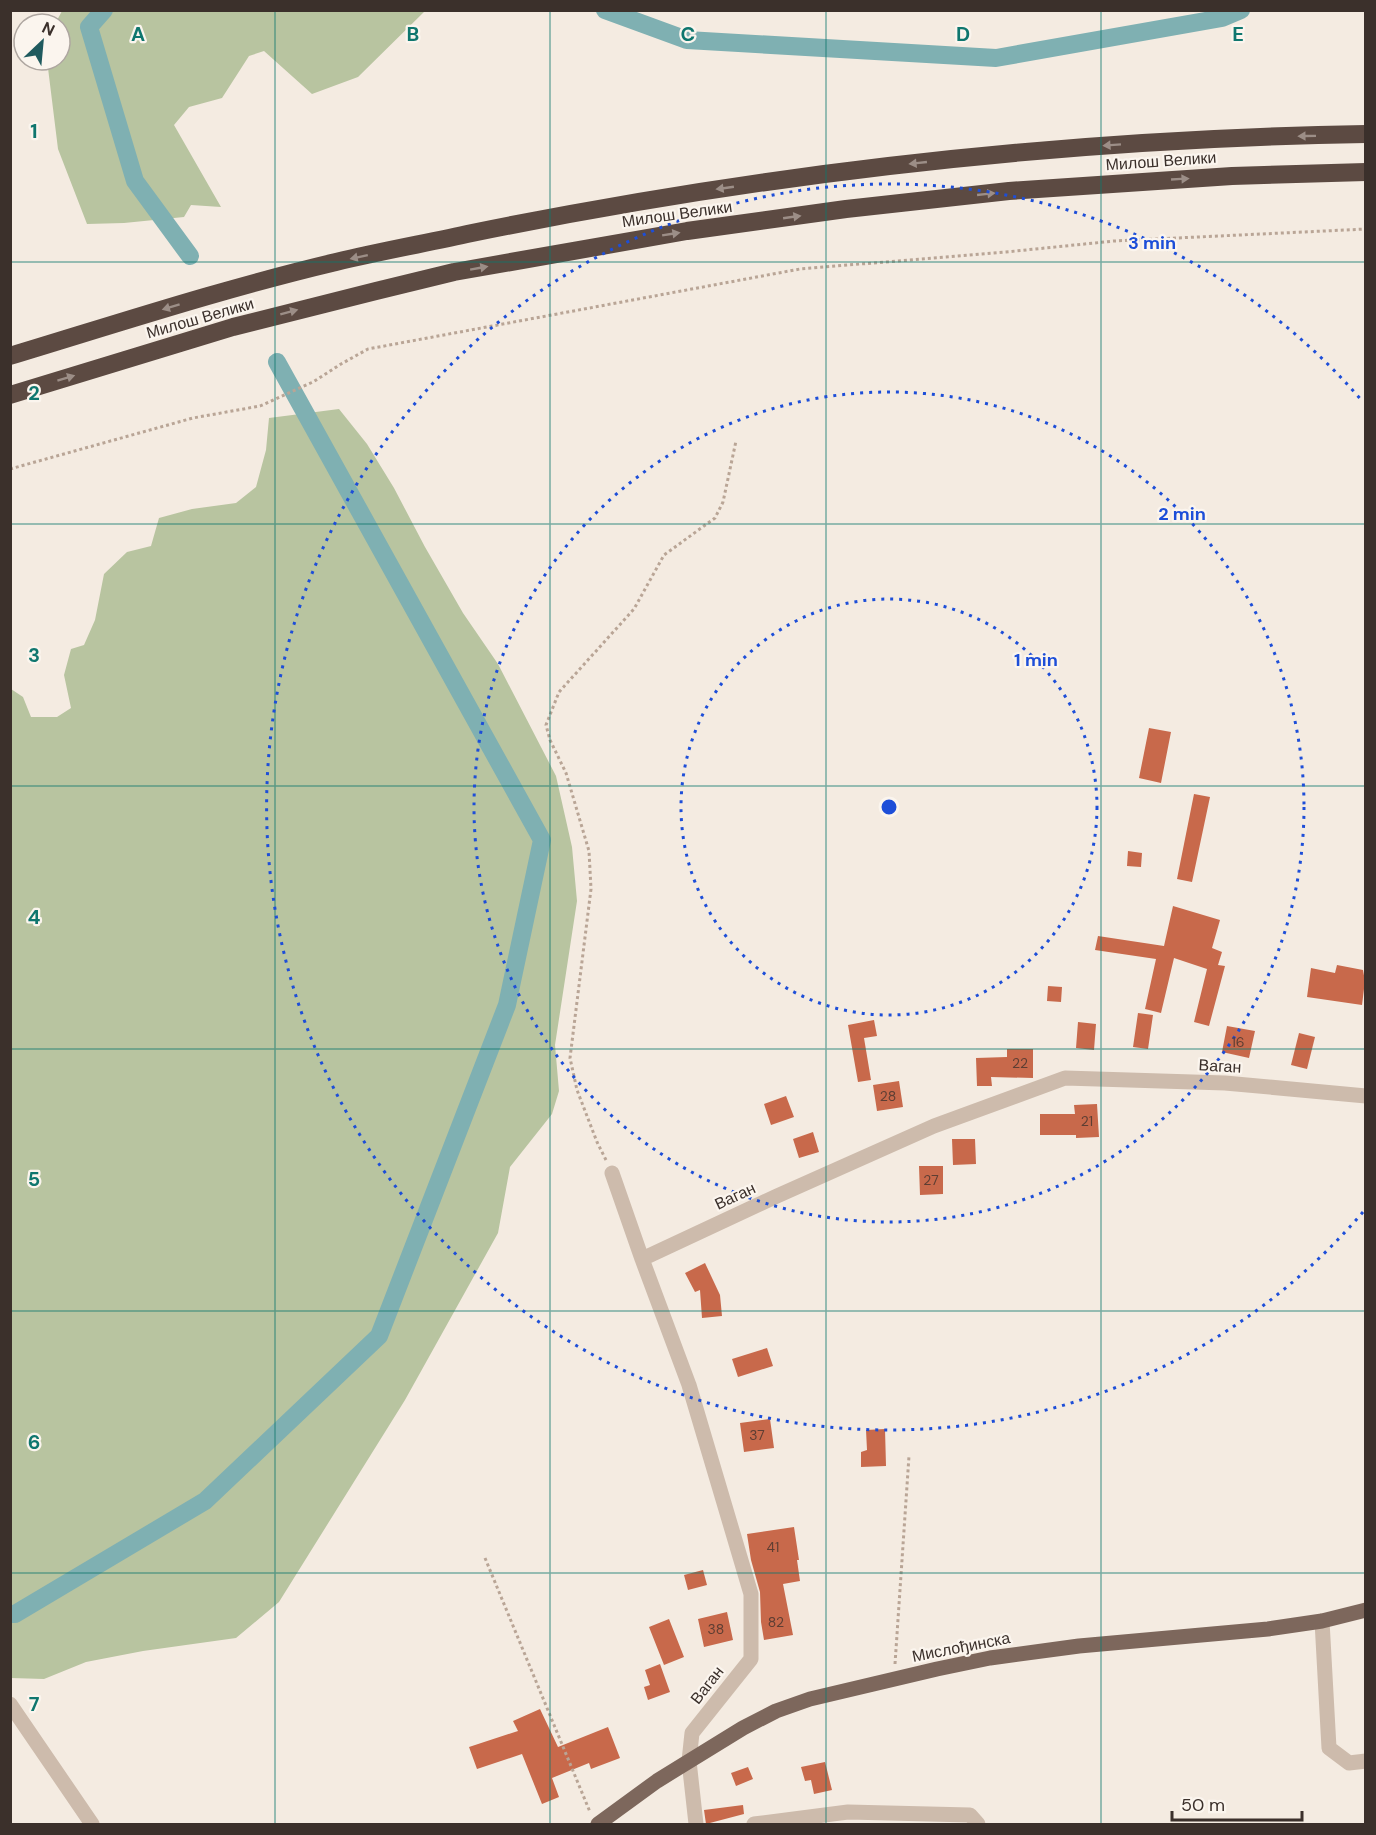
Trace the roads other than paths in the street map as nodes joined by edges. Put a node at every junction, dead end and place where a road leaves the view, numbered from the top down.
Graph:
1 (1365, 134) edge
2 (1365, 172) edge
3 (10, 356) edge
4 (10, 395) edge
5 (1365, 1096) edge
6 (612, 1173) road end
7 (642, 1259) junction
8 (1365, 1610) edge
9 (1322, 1621) junction
10 (10, 1704) edge
11 (689, 1761) junction
12 (1365, 1761) edge
13 (599, 1821) edge
14 (92, 1824) edge
15 (696, 1824) edge
16 (754, 1824) edge
17 (978, 1824) edge

1 -> 3 highway, Милош Велики
4 -> 2 highway, Милош Велики
5 - 7 street, Ваган
6 - 7 street
7 - 11 street, Ваган
8 - 9 main road, Мислођинска
9 - 11 main road, Мислођинска
9 - 12 street
10 - 14 street
11 - 13 main road, Мислођинска
11 - 15 street, Ваган
16 - 17 street

